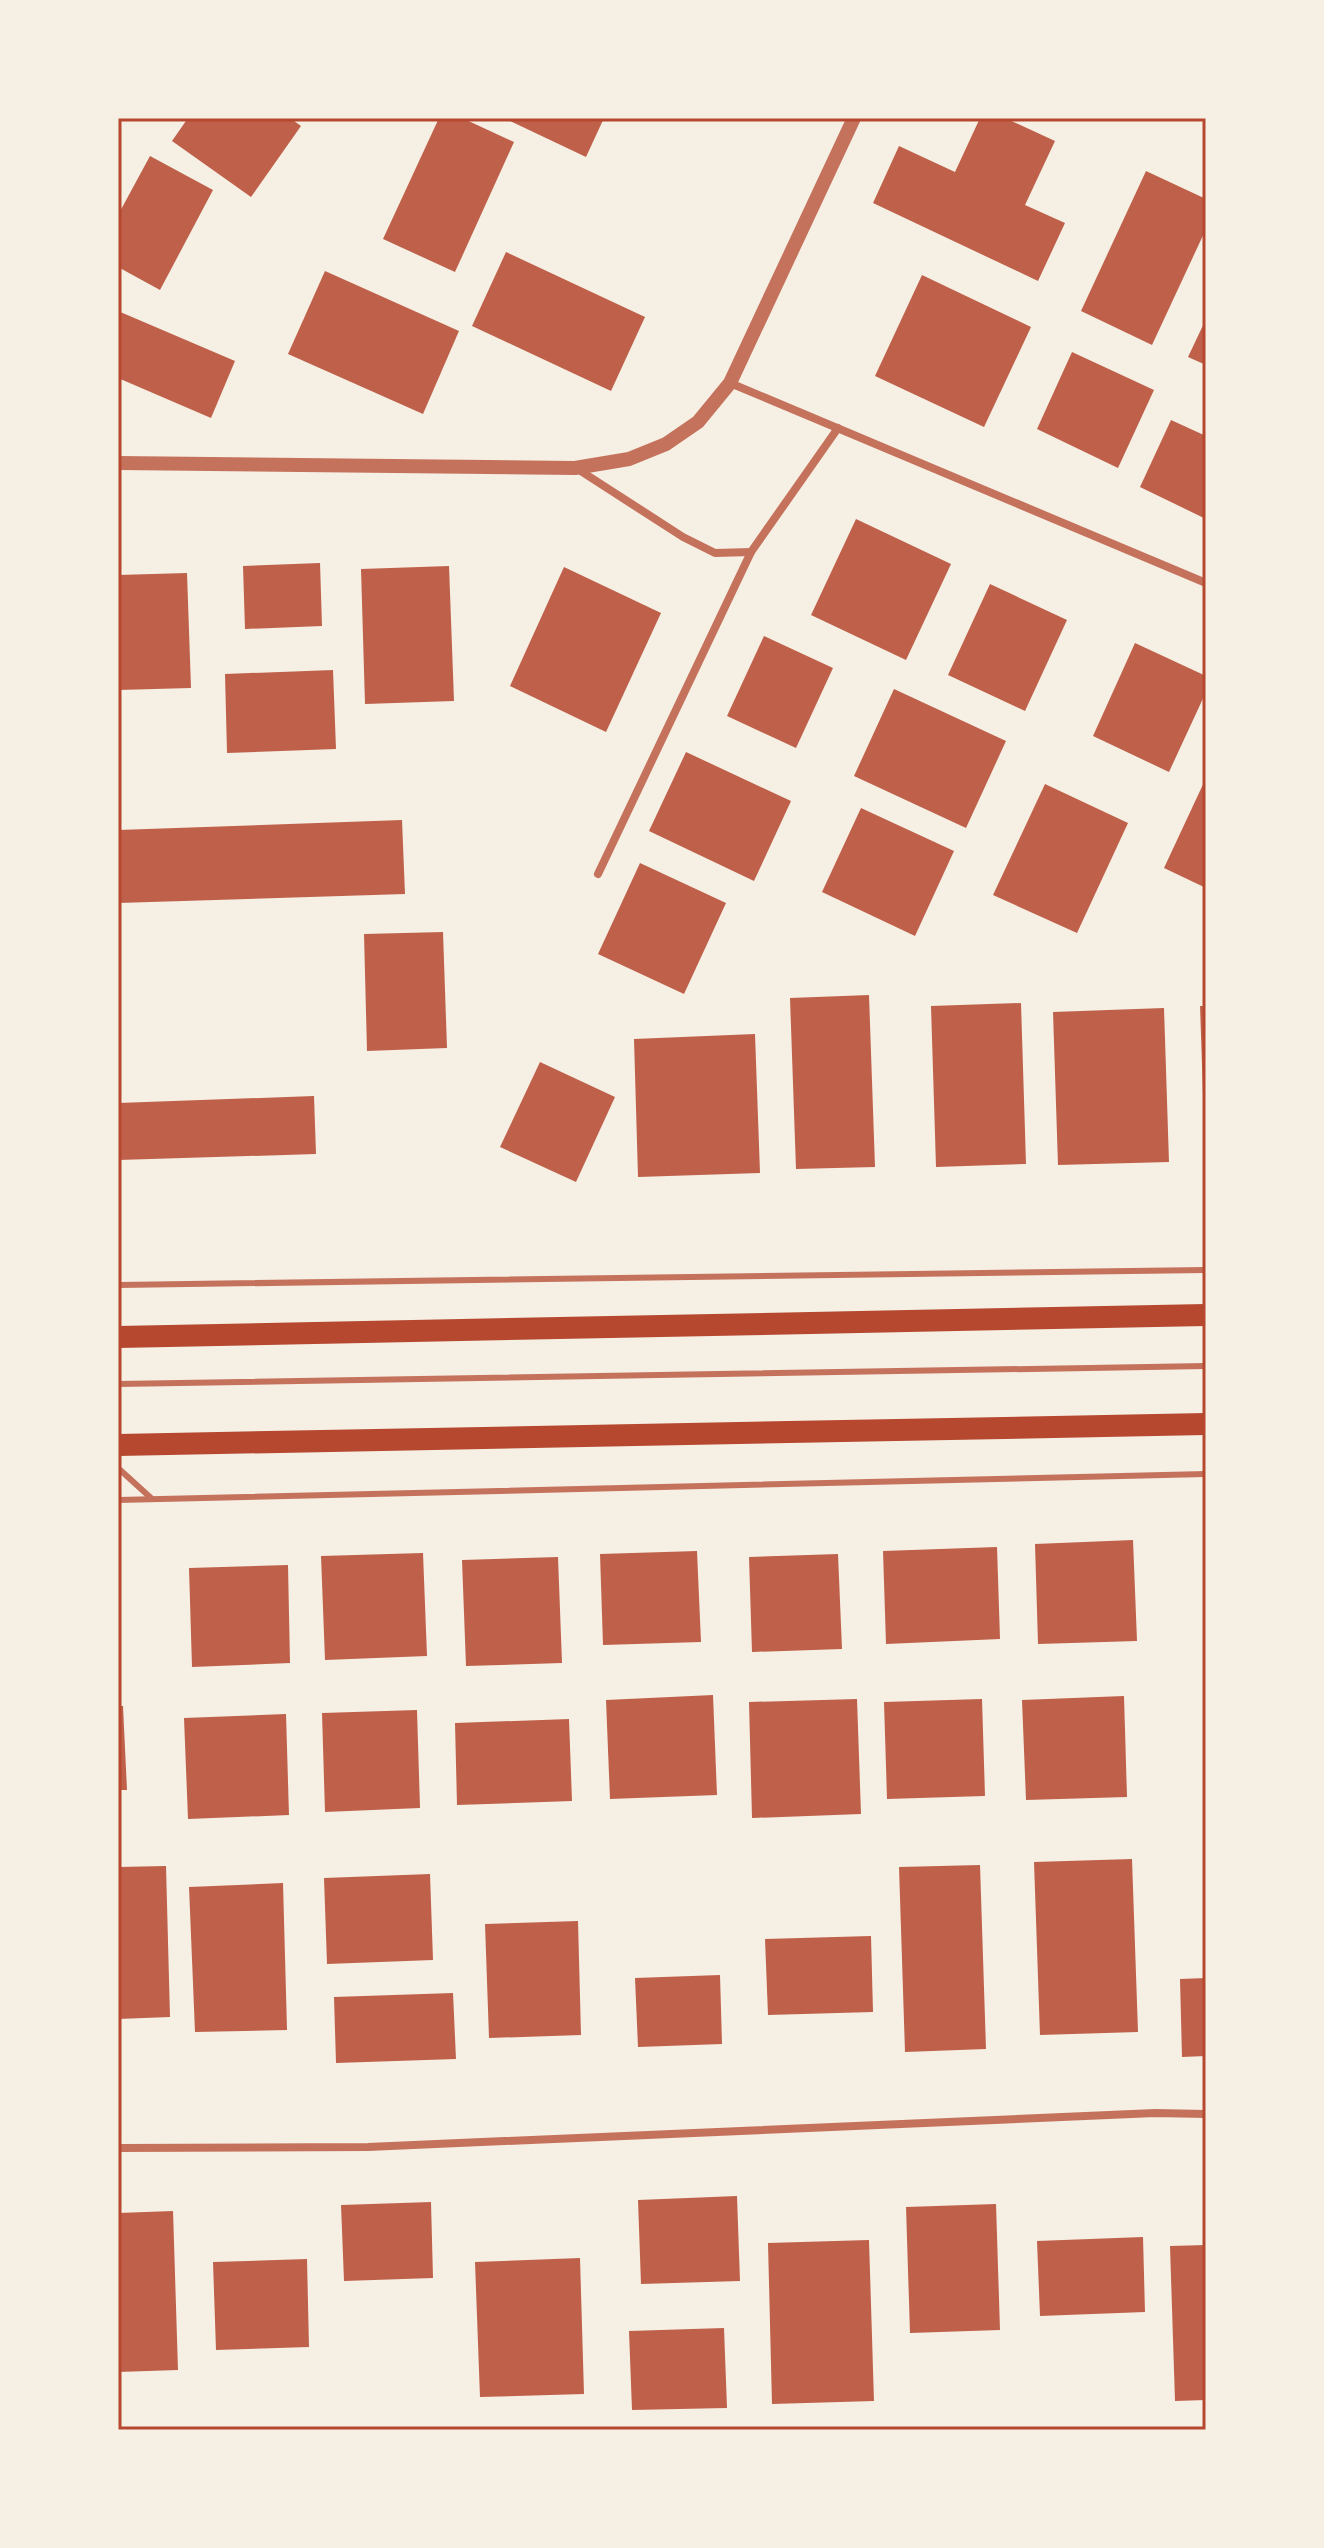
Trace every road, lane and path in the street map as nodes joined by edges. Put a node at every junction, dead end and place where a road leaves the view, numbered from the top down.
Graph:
1 (854, 118) edge
2 (730, 383) junction
3 (838, 428) junction
4 (118, 463) edge
5 (575, 468) junction
6 (751, 552) junction
7 (1206, 583) edge
8 (598, 874) dead end
9 (1206, 1270) edge
10 (118, 1285) edge
11 (1206, 1315) edge
12 (118, 1337) edge
13 (1206, 1366) edge
14 (118, 1384) edge
15 (1206, 1424) edge
16 (118, 1445) edge
17 (118, 1468) edge
18 (1206, 1474) edge
19 (152, 1499) junction
20 (118, 1500) edge
21 (1206, 2114) edge
22 (118, 2148) edge

1 - 2 street
2 - 3 street
2 - 5 street
3 - 6 street
3 - 7 street
4 - 5 street
5 - 6 street
6 - 8 street
9 - 10 lane
11 - 12 highway
13 - 14 lane
15 - 16 highway
17 - 19 lane
18 - 19 lane
19 - 20 lane
21 - 22 street

